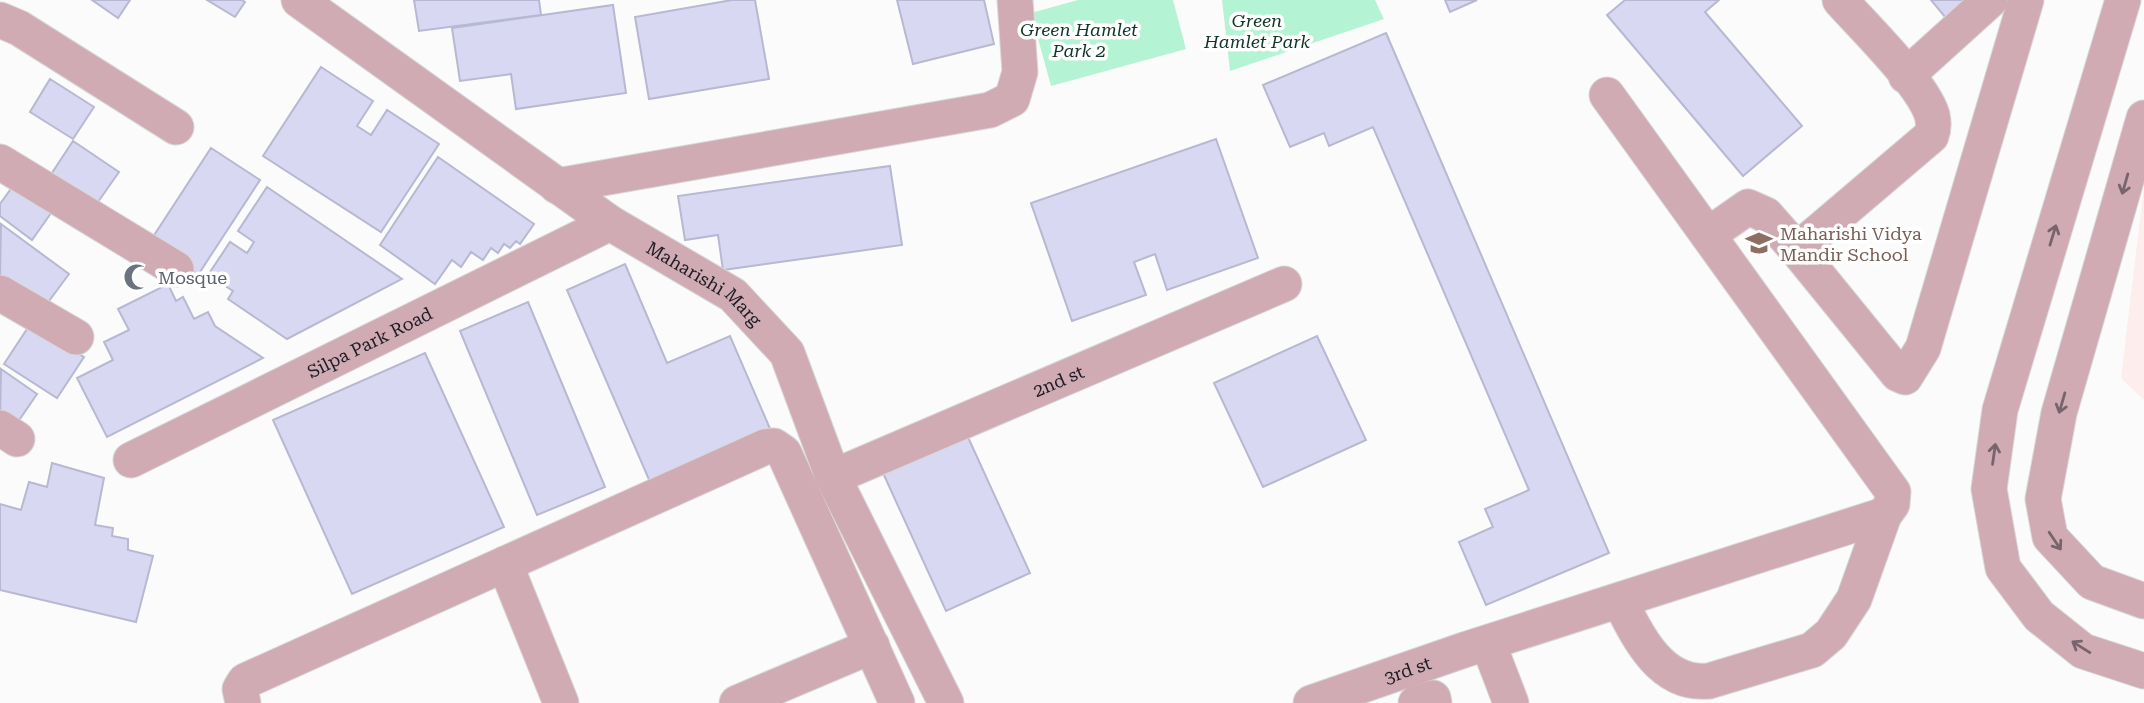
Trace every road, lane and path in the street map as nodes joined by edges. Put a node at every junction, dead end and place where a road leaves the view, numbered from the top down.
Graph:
1 (299, 0) edge
2 (1015, 0) edge
3 (1840, 0) edge
4 (1990, 0) edge
5 (2026, 0) edge
6 (2123, 0) edge
7 (0, 20) edge
8 (1906, 76) junction
9 (1607, 95) dead end
10 (2144, 118) edge
11 (176, 127) dead end
12 (0, 162) edge
13 (557, 186) junction
14 (610, 223) junction
15 (1708, 235) junction
16 (1797, 250) junction
17 (176, 269) dead end
18 (1283, 285) dead end
19 (0, 293) edge
20 (76, 337) dead end
21 (131, 460) dead end
22 (833, 477) junction
23 (1884, 515) junction
24 (505, 564) junction
25 (2137, 599) edge
26 (1620, 601) junction
27 (896, 603) junction
28 (865, 632) junction
29 (1476, 646) junction
30 (926, 663) junction
31 (2144, 671) edge
32 (893, 693) edge
33 (243, 703) edge
34 (561, 703) edge
35 (737, 703) edge
36 (946, 703) edge
37 (1311, 703) edge
38 (1416, 703) edge
39 (1434, 703) edge
40 (1511, 703) edge

1 - 13 street, Maharishi Marg
2 - 13 street
3 - 8 street
4 - 8 street
5 - 16 street
31 -> 6 street
7 - 11 street
8 - 16 street
9 - 15 street
10 -> 25 street
12 - 17 street
13 - 14 street, Maharishi Marg
14 - 21 street, Silpa Park Road
14 - 22 street, Maharishi Marg
15 - 16 street
15 - 23 street
18 - 22 street, 2nd st
19 - 20 street
22 - 27 street, Maharishi Marg
23 - 26 street, 3rd st
23 - 26 street
24 - 28 street
24 - 33 street
24 - 34 street
26 - 29 street, 3rd st
27 - 28 street
27 - 30 street, Maharishi Marg
28 - 32 street
28 - 35 street
29 - 37 street, 3rd st
29 - 40 street
30 - 32 street
30 - 36 street, Maharishi Marg
38 - 39 street

